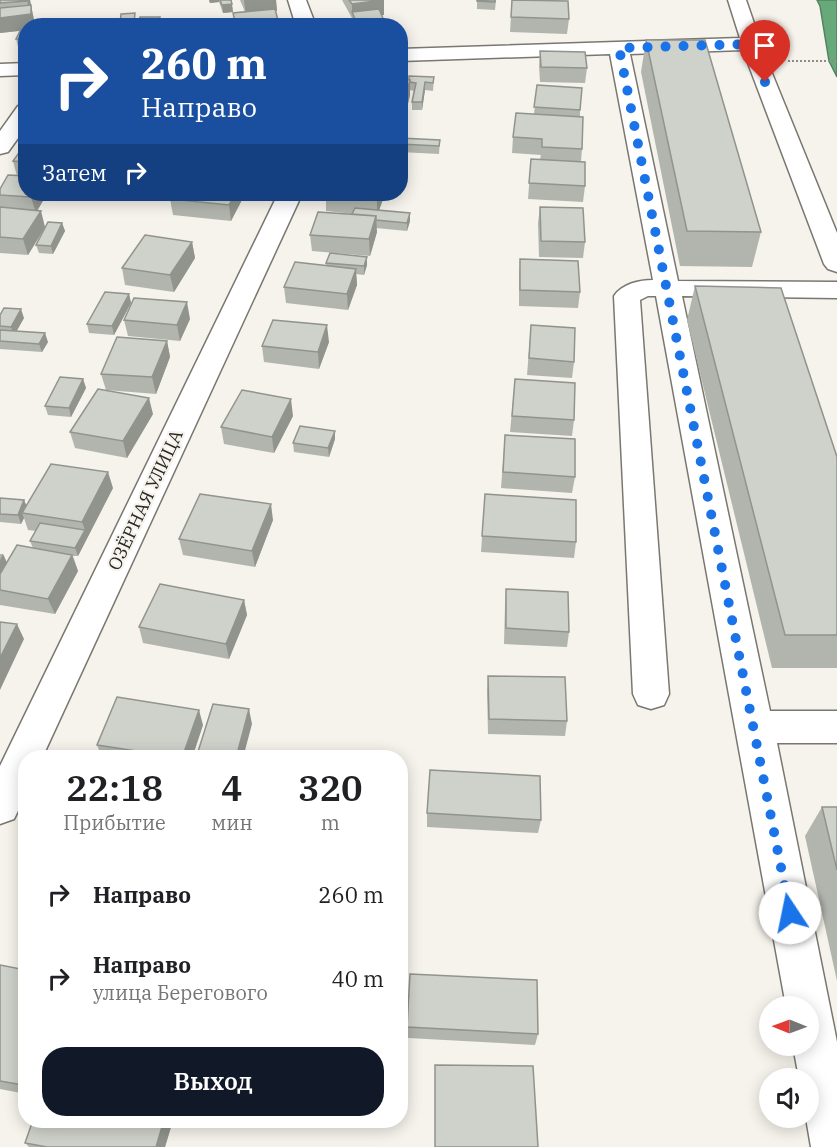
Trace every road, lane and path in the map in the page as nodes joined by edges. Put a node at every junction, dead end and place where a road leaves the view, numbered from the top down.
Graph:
1 (297, 0) edge
2 (737, 0) edge
3 (303, 18) edge
4 (619, 48) junction
5 (754, 53) junction
6 (408, 55) edge
7 (837, 61) edge
8 (18, 69) edge
9 (0, 70) edge
10 (18, 122) edge
11 (0, 147) edge
12 (287, 201) edge
13 (837, 264) edge
14 (667, 289) junction
15 (837, 290) edge
16 (651, 694) dead end
17 (755, 727) junction
18 (837, 727) edge
19 (27, 750) edge
20 (18, 769) edge
21 (0, 807) edge
22 (806, 996) edge
23 (817, 1056) edge
24 (835, 1147) edge

1 - 3 street
2 - 5 street
4 - 5 street
4 - 6 street
4 - 14 street
5 - 7 path
5 - 13 street
8 - 9 street
10 - 11 street
12 - 19 street, ОЗЁРНАЯ УЛИЦА
14 - 15 street
14 - 16 street
14 - 17 street
17 - 18 street
17 - 22 street
20 - 21 street, ОЗЁРНАЯ УЛИЦА
23 - 24 street

